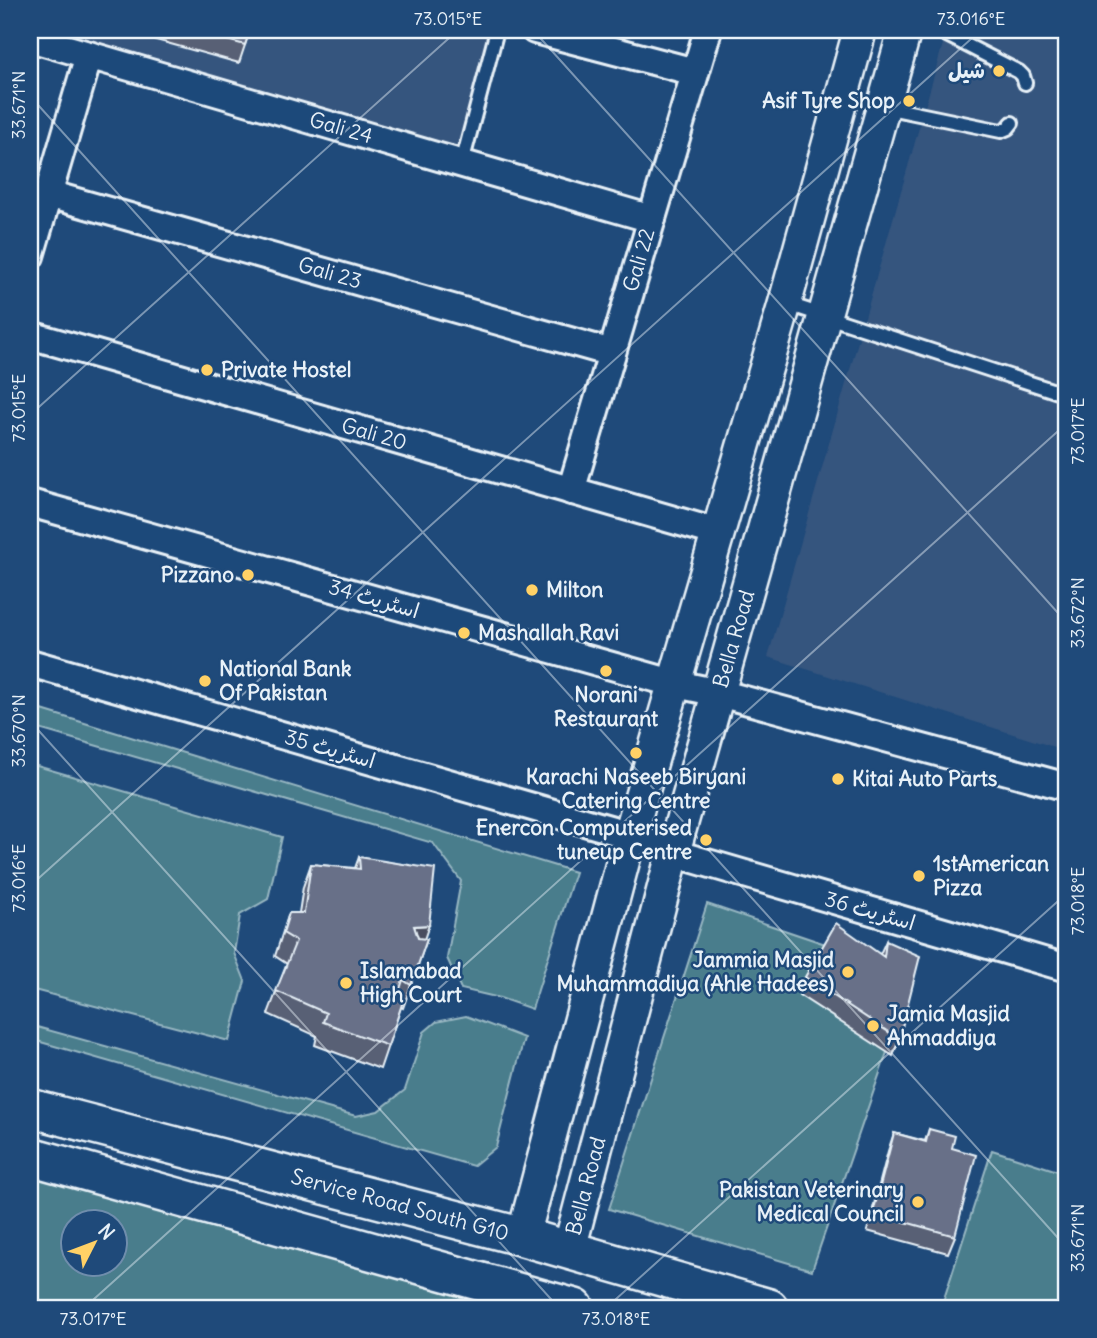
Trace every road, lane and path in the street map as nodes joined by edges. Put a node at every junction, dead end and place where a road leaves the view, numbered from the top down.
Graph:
1 (497, 30) edge
2 (535, 30) edge
3 (708, 30) edge
4 (860, 30) edge
5 (905, 30) edge
6 (937, 30) edge
7 (30, 38) edge
8 (89, 55) junction
9 (695, 72) junction
10 (848, 77) junction
11 (1025, 83) dead end
12 (887, 98) junction
13 (1012, 123) dead end
14 (462, 163) junction
15 (48, 194) junction
16 (652, 219) junction
17 (30, 256) edge
18 (785, 303) junction
19 (825, 314) junction
20 (30, 335) edge
21 (612, 353) junction
22 (1067, 395) edge
23 (572, 491) junction
24 (30, 503) edge
25 (719, 533) junction
26 (30, 663) edge
27 (676, 684) junction
28 (719, 693) junction
29 (1067, 787) edge
30 (630, 835) junction
31 (673, 853) junction
32 (1067, 968) edge
33 (30, 1108) edge
34 (30, 1156) edge
35 (523, 1237) junction
36 (569, 1250) junction
37 (575, 1308) edge
38 (769, 1308) edge

1 - 14 lane
2 - 9 street
3 - 9 street, Gali 22
4 - 10 street, Bella Road
5 - 12 street, Bella Road
6 - 11 lane
7 - 8 street, Gali 24
8 - 14 street, Gali 24
8 - 15 street
9 - 16 street, Gali 22
10 - 12 street
10 - 18 street, Bella Road
12 - 13 lane
12 - 19 street, Bella Road
14 - 16 street, Gali 24
15 - 17 street
15 - 21 street, Gali 23
16 - 21 street, Gali 22
18 - 19 lane
18 - 25 street, Bella Road
19 - 22 lane
19 - 28 street, Bella Road
20 - 23 street, Gali 20
21 - 23 street, Gali 22
23 - 25 street, Gali 20
24 - 27 street, اسٹریٹ 34
25 - 27 street, Bella Road
26 - 30 street, اسٹریٹ 35
27 - 28 street, اسٹریٹ 34
27 - 30 street, Bella Road
28 - 29 street, اسٹریٹ 34
28 - 31 street, Bella Road
30 - 31 street, اسٹریٹ 35
30 - 35 street, Bella Road
31 - 32 street, اسٹریٹ 36
31 - 36 street, Bella Road
33 - 35 main road, Service Road South G10
34 - 37 main road
35 - 36 main road, Service Road South G10
36 - 38 main road, Service Road South G10

